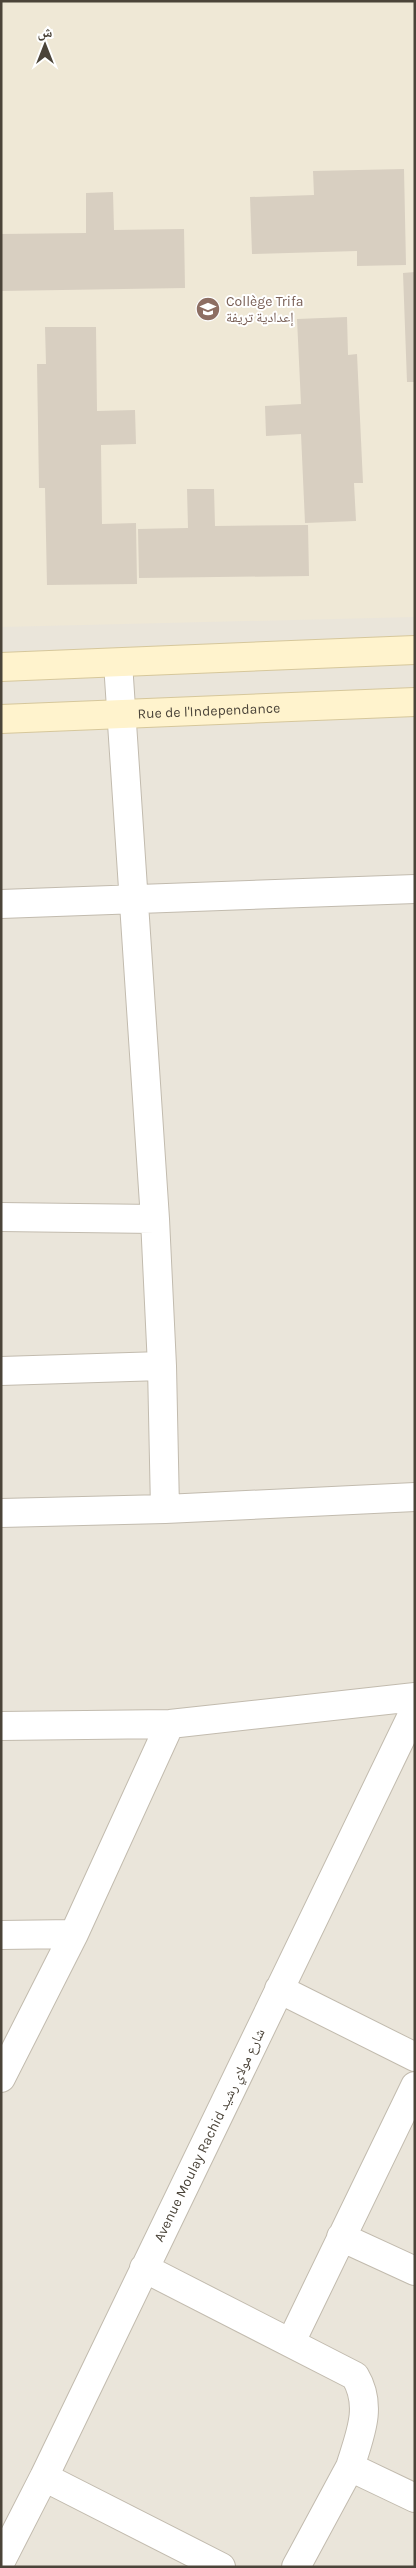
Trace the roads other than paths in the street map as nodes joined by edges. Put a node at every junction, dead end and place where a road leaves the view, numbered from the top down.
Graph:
1 (415, 650) edge
2 (118, 663) junction
3 (1, 667) edge
4 (415, 702) edge
5 (120, 715) junction
6 (1, 719) edge
7 (415, 889) edge
8 (135, 900) junction
9 (1, 904) edge
10 (1, 1218) edge
11 (154, 1219) junction
12 (162, 1366) junction
13 (1, 1371) edge
14 (415, 1497) edge
15 (165, 1510) junction
16 (1, 1513) edge
17 (415, 1697) edge
18 (415, 1709) edge
19 (170, 1724) junction
20 (1, 1726) edge
21 (74, 1934) junction
22 (1, 1935) edge
23 (279, 1989) junction
24 (415, 2057) edge
25 (1, 2078) edge
26 (415, 2086) edge
27 (341, 2237) junction
28 (144, 2268) junction
29 (415, 2270) edge
30 (291, 2342) junction
31 (350, 2467) junction
32 (44, 2477) junction
33 (415, 2498) edge
34 (1, 2561) edge
35 (221, 2567) edge
36 (296, 2567) edge

1 - 2 main road
2 - 3 main road
2 - 5 street
4 - 5 main road, Rue de l'Independance
5 - 6 main road, Rue de l'Independance
5 - 8 street
7 - 8 street
8 - 9 street
8 - 11 street
10 - 11 street
11 - 12 street
12 - 13 street
12 - 15 street
14 - 15 street
15 - 16 street
17 - 19 street
18 - 23 street, Avenue Moulay Rachid شارع مولاي رشيد
19 - 20 street
19 - 21 street
21 - 22 street
21 - 25 street
23 - 24 street
23 - 28 street, Avenue Moulay Rachid شارع مولاي رشيد
26 - 27 street
27 - 29 street
27 - 30 street
28 - 30 street
28 - 32 street, Avenue Moulay Rachid شارع مولاي رشيد
30 - 31 street
31 - 33 street
31 - 36 street
32 - 34 street, Avenue Moulay Rachid شارع مولاي رشيد
32 - 35 street

